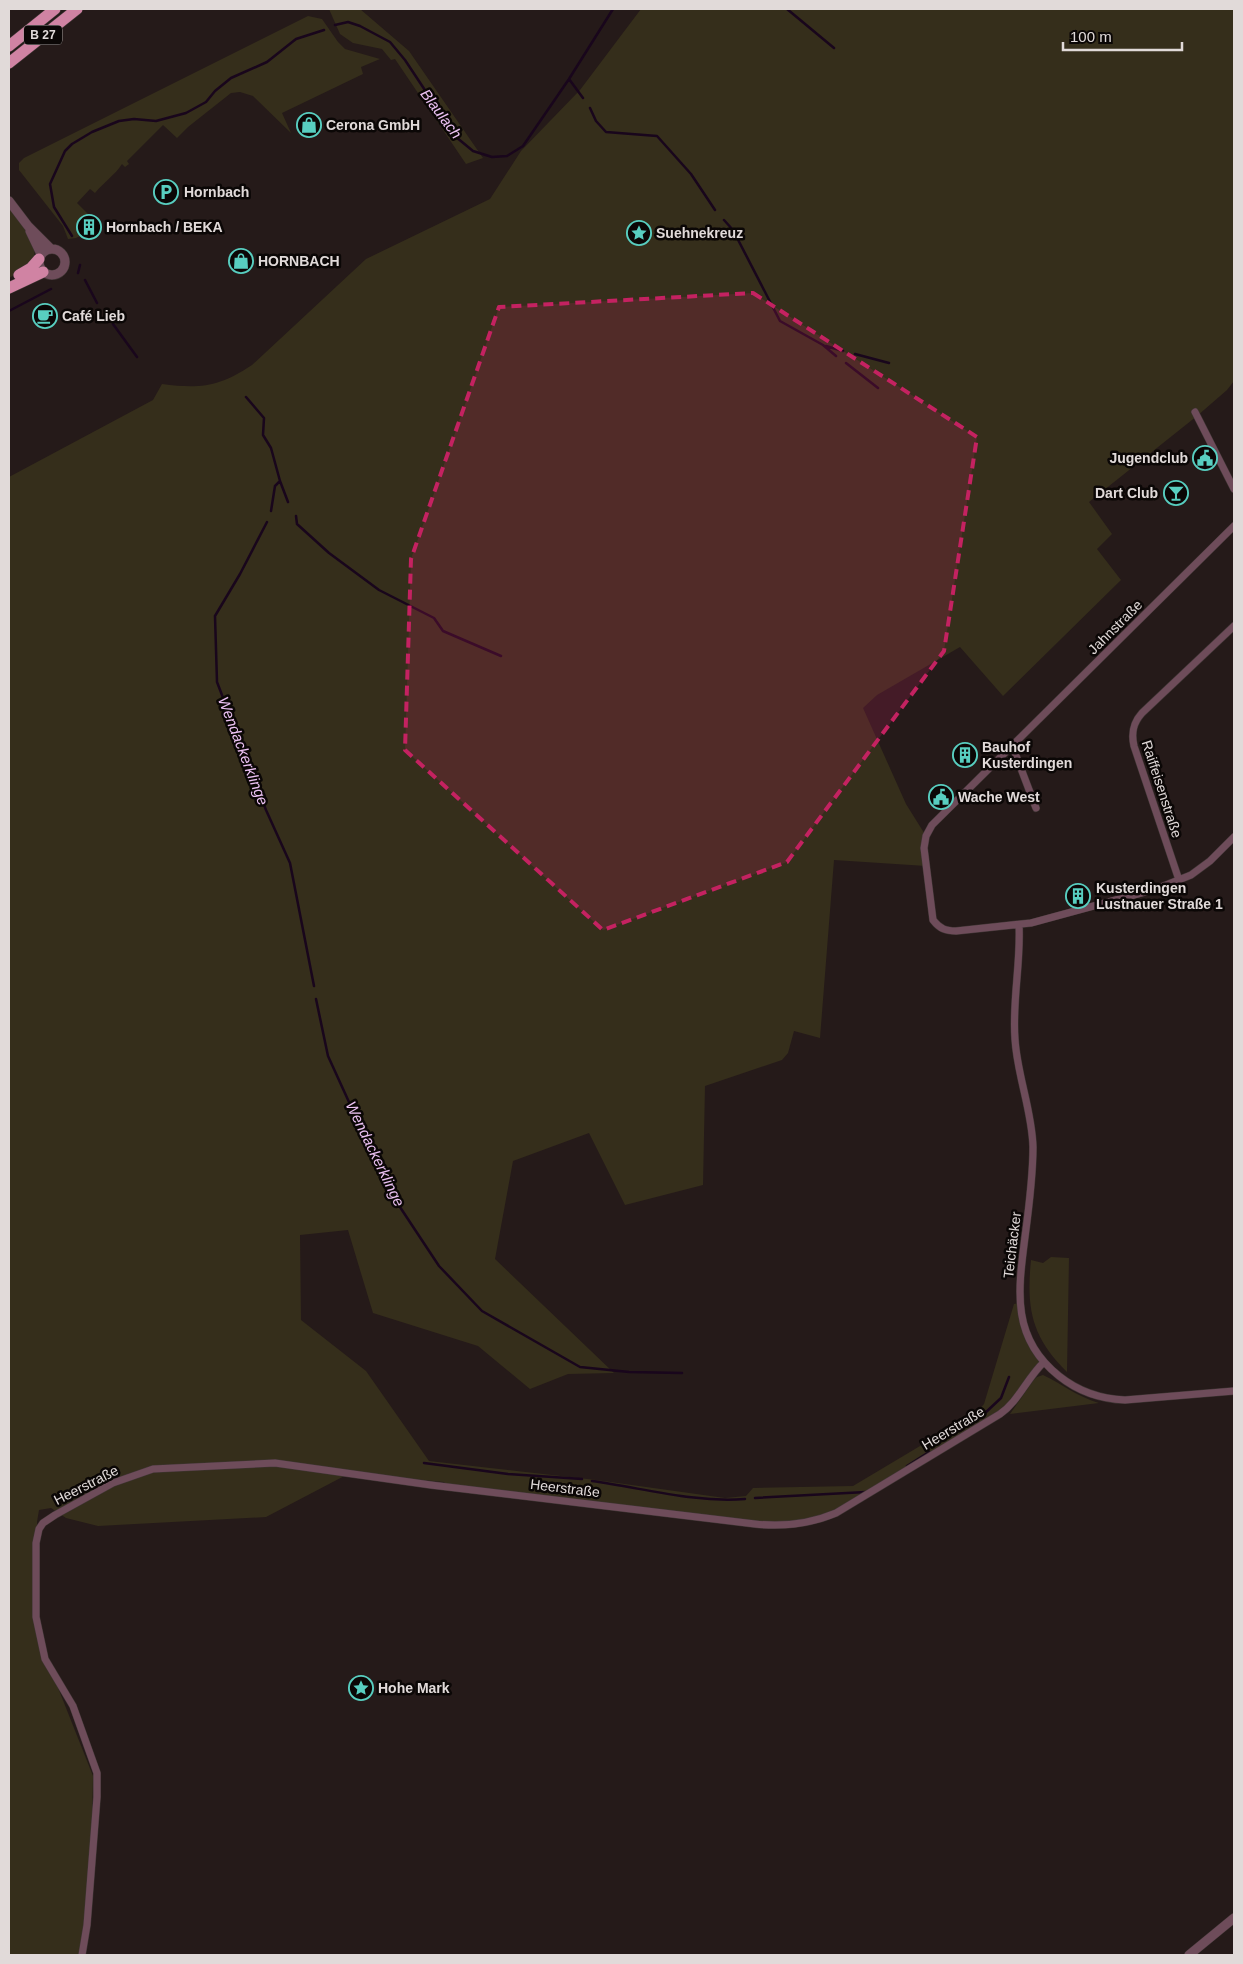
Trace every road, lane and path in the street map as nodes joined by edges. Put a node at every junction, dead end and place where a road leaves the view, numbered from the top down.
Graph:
1 (55, 9) edge
2 (77, 9) edge
3 (9, 46) edge
4 (9, 63) edge
5 (9, 201) edge
6 (28, 226) junction
7 (50, 248) junction
8 (40, 257) junction
9 (43, 272) junction
10 (9, 281) edge
11 (9, 288) edge
12 (1195, 412) dead end
13 (1234, 489) edge
14 (1234, 526) edge
15 (1234, 626) edge
16 (1012, 745) junction
17 (1036, 808) dead end
18 (1234, 837) edge
19 (1179, 880) junction
20 (1019, 925) junction
21 (1044, 1362) junction
22 (1234, 1391) edge
23 (1234, 1918) edge
24 (82, 1955) edge
25 (1189, 1955) edge

1 - 3 highway, B 27
2 - 4 highway, B 27
5 - 6 street
6 - 7 street
6 - 8 street
7 - 8 street
7 - 9 street
8 - 9 street
8 - 10 highway
9 - 11 highway
12 - 13 street
14 - 16 street, Jahnstraße
15 - 19 street, Raiffeisenstraße
16 - 17 street
16 - 20 street, Jahnstraße
18 - 19 street
19 - 20 street
20 - 21 street, Teichäcker
21 - 22 street, Teichäcker
21 - 24 street, Heerstraße
23 - 25 street

